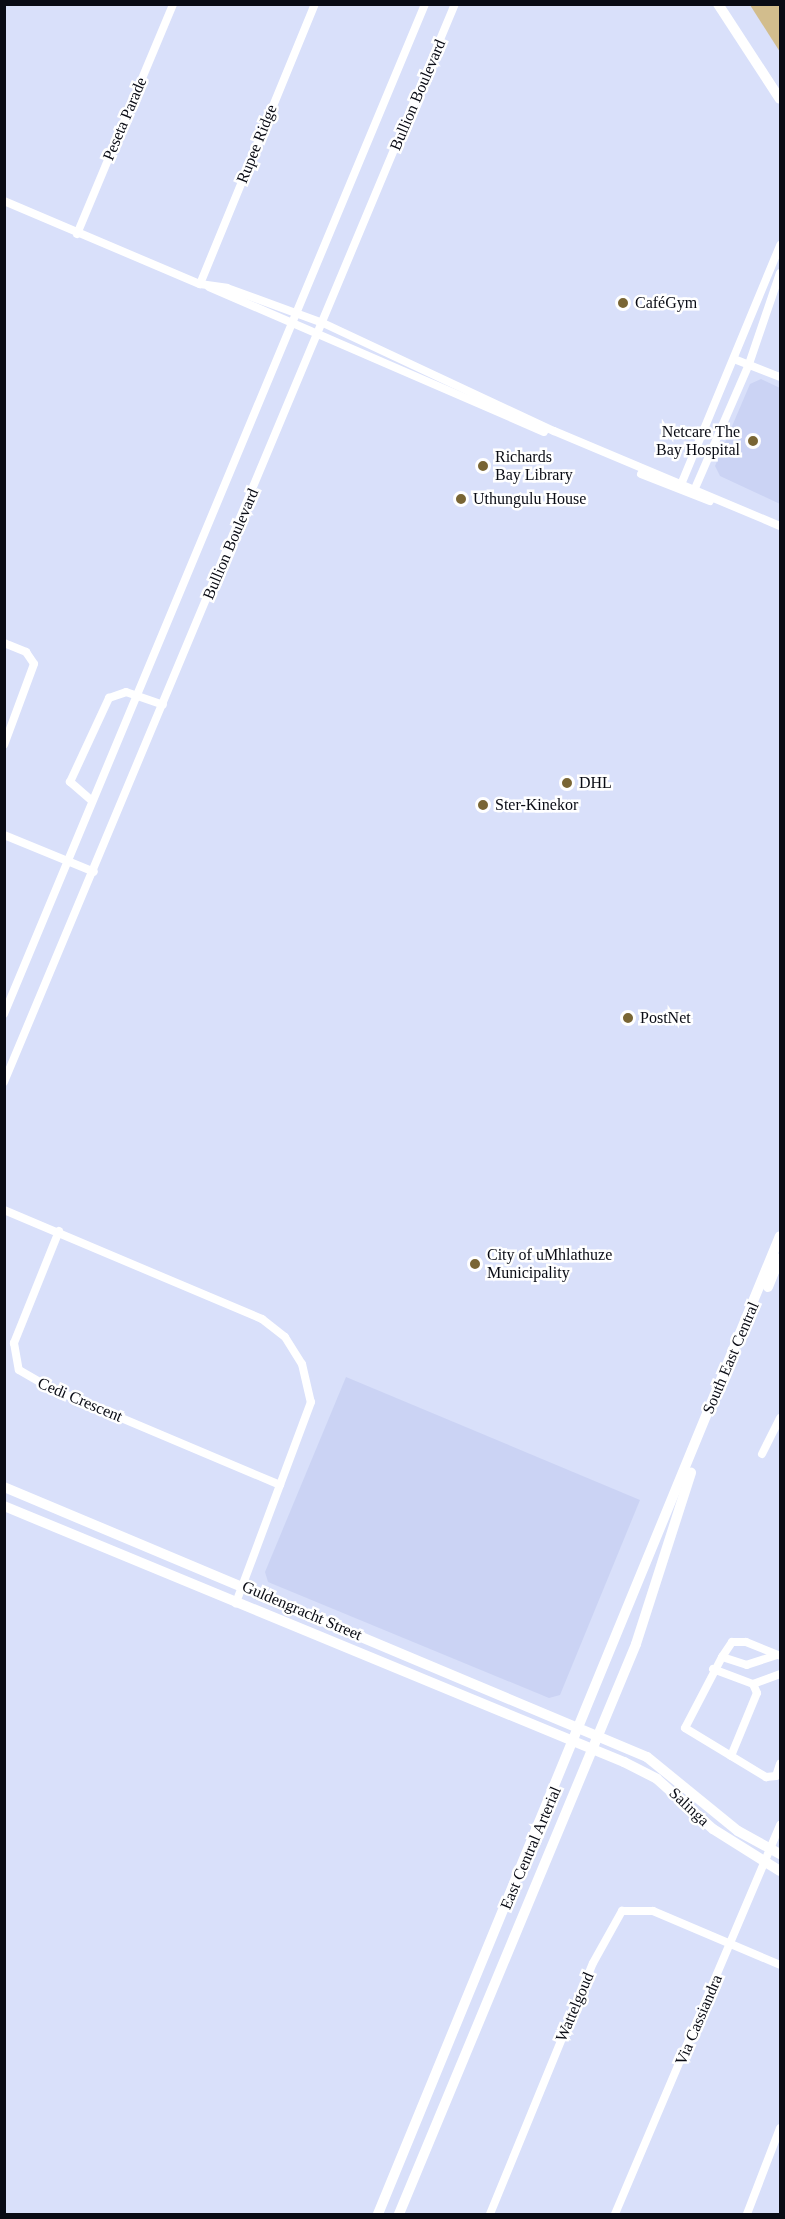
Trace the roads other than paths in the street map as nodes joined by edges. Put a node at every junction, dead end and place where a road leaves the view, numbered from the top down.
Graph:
1 (173, 4) edge
2 (315, 4) edge
3 (425, 4) edge
4 (455, 4) edge
5 (718, 4) edge
6 (724, 4) edge
7 (780, 87) edge
8 (780, 99) edge
9 (4, 201) edge
10 (77, 234) junction
11 (780, 245) edge
12 (780, 273) edge
13 (204, 286) junction
14 (298, 313) junction
15 (293, 323) junction
16 (323, 323) junction
17 (318, 333) junction
18 (734, 359) junction
19 (749, 364) junction
20 (780, 377) edge
21 (679, 488) junction
22 (693, 493) junction
23 (780, 526) edge
24 (780, 531) edge
25 (4, 643) edge
26 (137, 694) junction
27 (163, 705) junction
28 (4, 745) edge
29 (91, 800) junction
30 (4, 835) edge
31 (66, 860) junction
32 (94, 872) junction
33 (4, 1014) edge
34 (4, 1082) edge
35 (4, 1210) edge
36 (59, 1231) junction
37 (780, 1236) edge
38 (780, 1258) edge
39 (780, 1418) edge
40 (762, 1454) dead end
41 (684, 1481) junction
42 (280, 1485) junction
43 (4, 1487) edge
44 (4, 1506) edge
45 (244, 1586) junction
46 (236, 1603) junction
47 (779, 1656) edge
48 (722, 1657) junction
49 (713, 1670) junction
50 (780, 1674) edge
51 (753, 1684) junction
52 (580, 1731) junction
53 (598, 1738) junction
54 (574, 1744) junction
55 (593, 1752) junction
56 (730, 1756) junction
57 (780, 1764) edge
58 (780, 1825) edge
59 (776, 1852) edge
60 (765, 1863) junction
61 (780, 1871) edge
62 (730, 1946) junction
63 (780, 1965) edge
64 (780, 2128) edge
65 (378, 2214) edge
66 (399, 2214) edge
67 (490, 2214) edge
68 (615, 2214) edge
69 (747, 2214) edge

1 - 10 street, Peseta Parade
2 - 13 street, Rupee Ridge
3 - 14 street, Bullion Boulevard
4 - 16 street, Bullion Boulevard
5 - 8 street
6 - 7 street
9 - 10 street
10 - 13 street
11 - 18 street
12 - 19 street
13 - 14 street
13 - 15 street
14 - 15 street, Bullion Boulevard
14 - 16 street
15 - 17 street
15 - 26 street, Bullion Boulevard
16 - 17 street, Bullion Boulevard
16 - 21 street
17 - 21 street
17 - 27 street, Bullion Boulevard
18 - 19 street
18 - 21 street
19 - 20 street
19 - 22 street
21 - 22 street
22 - 23 street
22 - 24 street
25 - 28 street
26 - 27 street
26 - 29 street, Bullion Boulevard
26 - 29 street
27 - 32 street, Bullion Boulevard
29 - 31 street, Bullion Boulevard
30 - 31 street
31 - 32 street
31 - 33 street, Bullion Boulevard
32 - 34 street, Bullion Boulevard
35 - 36 street
36 - 42 street
36 - 42 street, Cedi Crescent
37 - 41 street, South East Central
38 - 41 street, South East Central
39 - 40 street
41 - 52 street, East Central Arterial
41 - 53 street, East Central Arterial
42 - 45 street
43 - 45 street, Guldengracht Street
44 - 46 street, Guldengracht Street
45 - 46 street
45 - 52 street, Guldengracht Street
46 - 54 street, Guldengracht Street
47 - 48 street
47 - 48 street
48 - 49 street
49 - 51 street
49 - 56 street
50 - 51 street
51 - 56 street
52 - 53 street, Guldengracht Street
52 - 54 street, East Central Arterial
53 - 55 street, East Central Arterial
53 - 59 street, Salinga
54 - 55 street, Guldengracht Street
54 - 65 street, East Central Arterial
55 - 60 street, Salinga
55 - 66 street, East Central Arterial
56 - 57 street
58 - 59 street, Via Cassiandra
59 - 60 street, Via Cassiandra
60 - 61 street, Salinga
60 - 62 street, Via Cassiandra
62 - 63 street, Wattelgoud
62 - 67 street, Wattelgoud
62 - 68 street, Via Cassiandra
64 - 69 street

